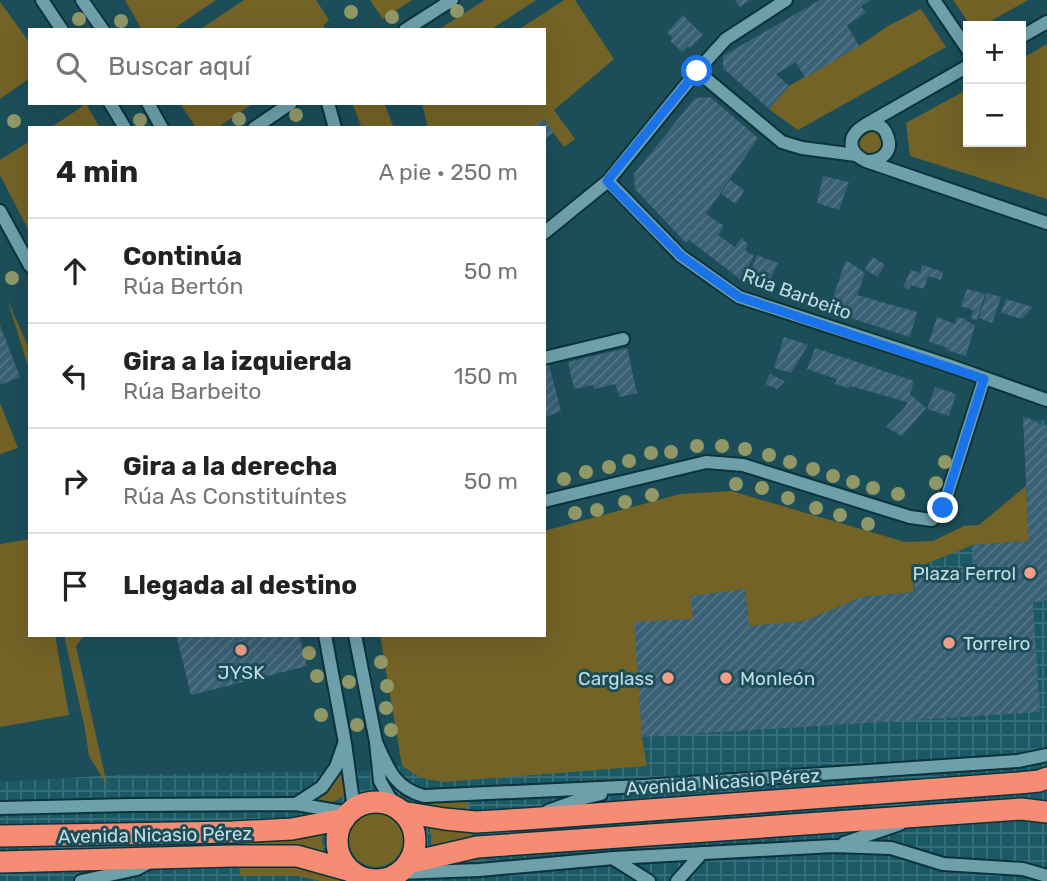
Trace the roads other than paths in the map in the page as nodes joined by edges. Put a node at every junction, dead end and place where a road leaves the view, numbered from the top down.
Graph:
1 (42, 0) edge
2 (82, 0) edge
3 (452, 0) edge
4 (786, 0) edge
5 (934, 0) edge
6 (1047, 22) edge
7 (61, 28) edge
8 (102, 28) edge
9 (408, 28) edge
10 (1026, 34) edge
11 (963, 43) edge
12 (963, 69) edge
13 (697, 71) junction
14 (111, 105) edge
15 (149, 105) edge
16 (289, 105) edge
17 (329, 105) edge
18 (864, 125) junction
19 (124, 126) edge
20 (161, 126) edge
21 (257, 126) edge
22 (334, 126) edge
23 (861, 158) junction
24 (607, 181) junction
25 (0, 211) edge
26 (1047, 223) edge
27 (546, 231) edge
28 (28, 259) edge
29 (623, 339) dead end
30 (546, 358) edge
31 (984, 379) junction
32 (1047, 400) edge
33 (546, 501) edge
34 (325, 637) edge
35 (355, 637) edge
36 (376, 742) junction
37 (345, 743) junction
38 (1047, 755) edge
39 (1047, 778) edge
40 (643, 786) junction
41 (296, 804) junction
42 (0, 808) edge
43 (398, 809) junction
44 (1047, 812) edge
45 (349, 814) junction
46 (924, 817) junction
47 (526, 819) junction
48 (0, 835) edge
49 (834, 846) junction
50 (702, 853) junction
51 (160, 857) junction
52 (614, 858) junction
53 (0, 862) edge
54 (479, 870) junction
55 (398, 873) edge
56 (356, 876) edge
57 (682, 876) edge
58 (1047, 876) edge
59 (644, 877) edge
60 (81, 881) edge
61 (440, 881) edge

1 - 7 street
2 - 8 street
3 - 9 street
4 - 13 street
5 - 11 street
6 - 10 street
12 - 18 street
13 - 23 street
13 - 24 street
14 - 19 street
15 - 20 street
16 - 21 street
17 - 22 street
18 - 23 street
18 - 23 street
23 - 26 street
24 - 27 street
24 - 31 street, Rúa Barbeito
25 - 28 street
29 - 30 street
31 - 32 street, Rúa Barbeito
31 - 33 street
34 - 37 street
35 - 36 street
36 - 40 street
36 - 43 street
37 - 41 street
37 - 45 street
38 - 40 street
39 - 47 highway, Avenida Nicasio Pérez
40 - 47 street
41 - 42 street
41 - 45 street
43 - 45 highway
43 - 47 highway, Avenida Nicasio Pérez
43 - 55 highway
44 - 46 highway
45 - 48 highway, Avenida Nicasio Pérez
45 - 56 highway
46 - 49 street
46 - 55 highway
49 - 50 street
49 - 58 street
50 - 52 street
50 - 57 street
51 - 53 highway, Avenida Nicasio Pérez
51 - 56 highway, Avenida Nicasio Pérez
51 - 60 street
52 - 54 street
52 - 59 street
54 - 55 street
54 - 61 street
55 - 56 highway

